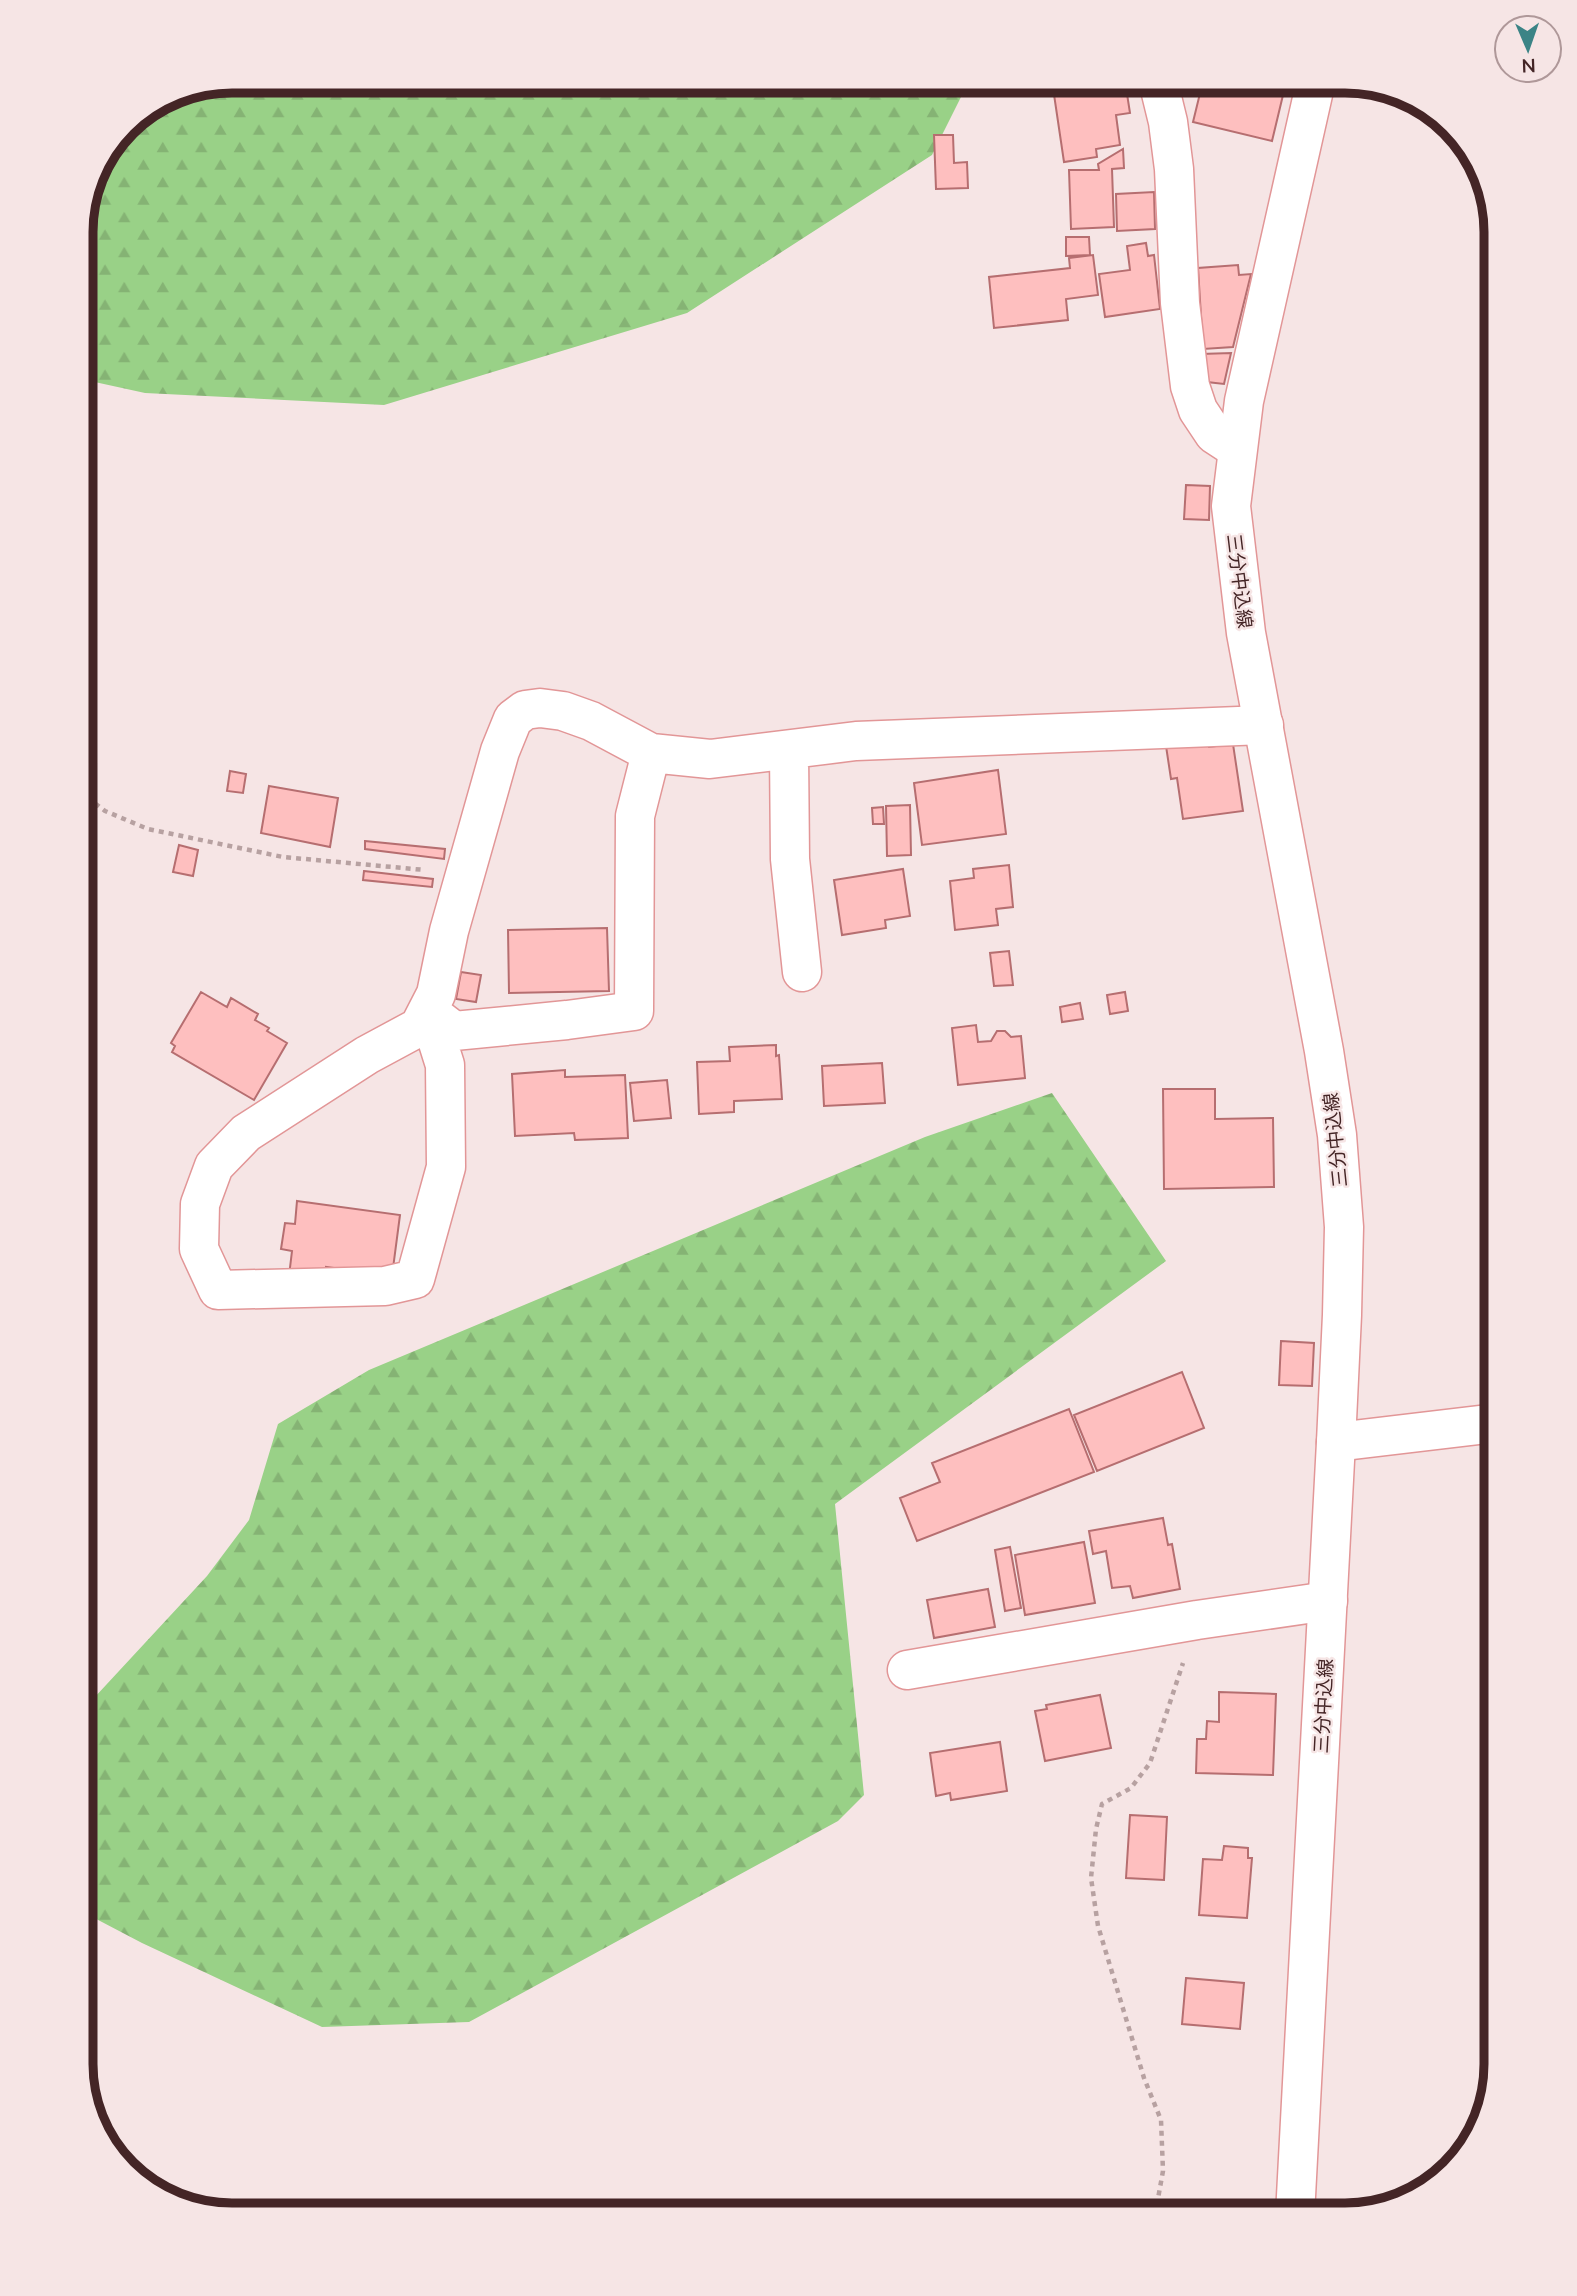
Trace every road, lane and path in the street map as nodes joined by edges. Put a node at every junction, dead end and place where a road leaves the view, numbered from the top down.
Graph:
1 (1161, 93) edge
2 (1313, 93) edge
3 (1237, 449) junction
4 (1264, 725) junction
5 (789, 751) junction
6 (651, 753) junction
7 (93, 802) edge
8 (465, 874) junction
9 (802, 972) dead end
10 (428, 1010) junction
11 (1484, 1424) edge
12 (1336, 1442) junction
13 (1328, 1601) junction
14 (1197, 1620) junction
15 (907, 1670) dead end
16 (1157, 2203) edge
17 (1296, 2203) edge

1 - 3 street
2 - 3 street, 三分中込線
3 - 4 street, 三分中込線
4 - 5 street
4 - 12 street, 三分中込線
5 - 6 street
5 - 9 street
6 - 8 street
6 - 10 street
7 - 8 path
8 - 10 street
10 - 10 street
11 - 12 street
12 - 13 street, 三分中込線
13 - 14 street
13 - 17 street, 三分中込線
14 - 15 street
14 - 16 path

